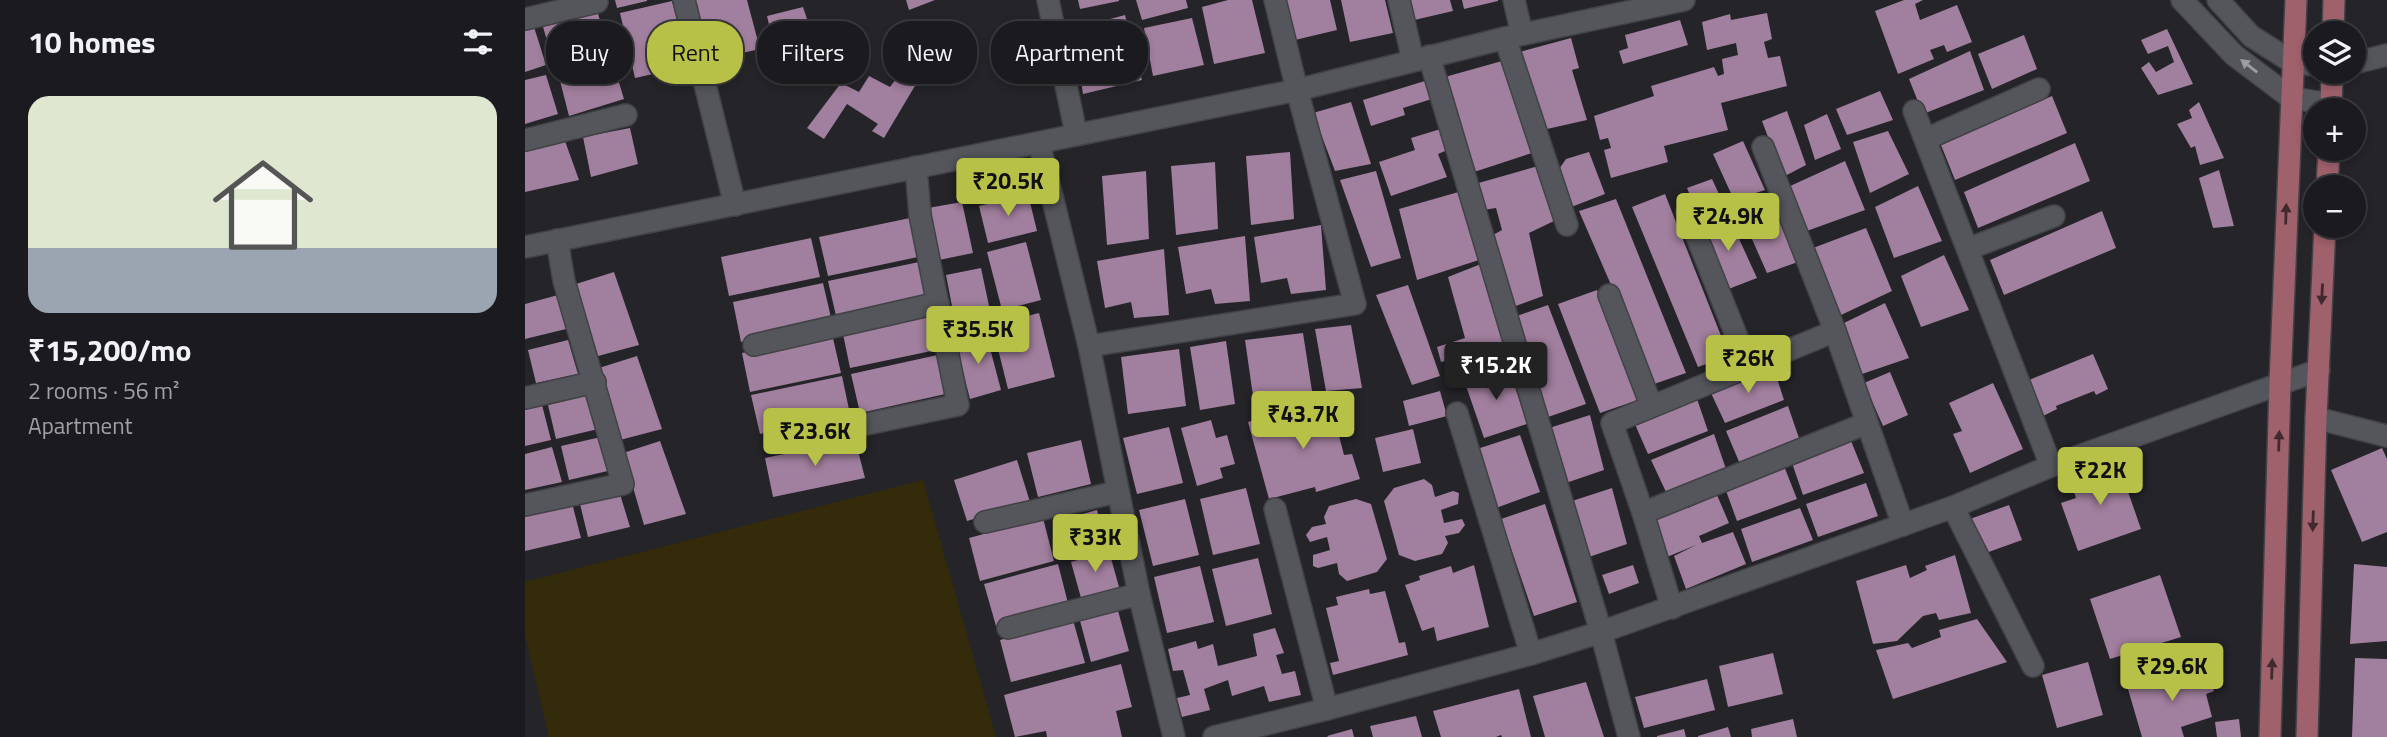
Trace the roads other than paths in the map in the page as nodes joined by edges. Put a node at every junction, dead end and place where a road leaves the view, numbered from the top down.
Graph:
1 (684, 0) edge
2 (1048, 0) edge
3 (1275, 0) edge
4 (1399, 0) edge
5 (1514, 0) edge
6 (1683, 0) edge
7 (2182, 0) edge
8 (2218, 0) edge
9 (2296, 0) edge
10 (2334, 0) edge
11 (597, 2) edge
12 (525, 19) edge
13 (2333, 21) edge
14 (1514, 36) junction
15 (2387, 54) edge
16 (1421, 58) junction
17 (2366, 60) edge
18 (2292, 62) junction
19 (2303, 63) edge
20 (2039, 89) dead end
21 (1297, 90) junction
22 (2291, 98) junction
23 (2303, 101) edge
24 (1914, 111) dead end
25 (626, 115) dead end
26 (1076, 134) junction
27 (1926, 139) junction
28 (525, 140) edge
29 (1039, 143) junction
30 (1763, 147) dead end
31 (916, 167) junction
32 (735, 205) junction
33 (1688, 212) dead end
34 (2054, 216) dead end
35 (1567, 225) dead end
36 (2324, 238) edge
37 (557, 240) junction
38 (525, 247) edge
39 (1968, 249) junction
40 (1609, 295) dead end
41 (938, 303) junction
42 (1835, 331) junction
43 (754, 345) dead end
44 (1089, 346) junction
45 (1748, 365) junction
46 (2319, 370) junction
47 (595, 382) junction
48 (2280, 383) junction
49 (525, 398) edge
50 (1651, 405) junction
51 (1457, 413) dead end
52 (2316, 418) junction
53 (1867, 423) junction
54 (2387, 436) edge
55 (775, 443) dead end
56 (2051, 466) junction
57 (1117, 492) junction
58 (525, 505) edge
59 (1954, 506) junction
60 (1275, 509) dead end
61 (1643, 513) junction
62 (985, 522) dead end
63 (1903, 525) junction
64 (1139, 594) junction
65 (1672, 608) junction
66 (1008, 628) dead end
67 (1601, 632) junction
68 (1531, 654) junction
69 (2033, 666) dead end
70 (1327, 709) junction
71 (1174, 737) edge
72 (1214, 737) edge
73 (1629, 737) edge
74 (2270, 737) edge
75 (2307, 737) edge

1 - 32 street
2 - 26 street
3 - 21 street
4 - 16 street
5 - 14 street
6 - 14 street
22 -> 7 street
8 - 18 street
9 - 18 main road
10 - 13 main road
11 - 12 street
14 - 16 street
14 - 35 street
15 - 17 street
16 - 21 street
16 - 67 street
18 - 19 street
18 - 22 main road
20 - 27 street
21 - 26 street
21 - 44 street
22 - 23 street
48 -> 22 main road
24 - 27 street
25 - 28 street
26 - 29 street
27 - 39 street
29 - 31 street
29 - 44 street
30 - 42 street
31 - 32 street
31 - 41 street
32 - 37 street
33 - 45 street
34 - 39 street
36 -> 46 main road
37 - 38 street
37 - 47 street
39 - 56 street
40 - 50 street
41 - 43 street
41 - 55 street
42 - 45 street
42 - 53 street
44 - 57 street
45 - 50 street
46 - 48 street
46 - 52 main road
47 - 49 street
47 - 58 street
48 - 56 street
74 -> 48 main road
50 - 61 street
51 - 68 street
52 - 54 street
52 -> 75 main road
53 - 61 street
53 - 63 street
56 - 59 street
57 - 62 street
57 - 64 street
59 - 63 street
59 - 69 street
60 - 70 street
61 - 65 street
63 - 65 street
64 - 66 street
64 - 71 street
65 - 67 street
67 - 68 street
67 - 73 street
68 - 70 street
70 - 72 street

